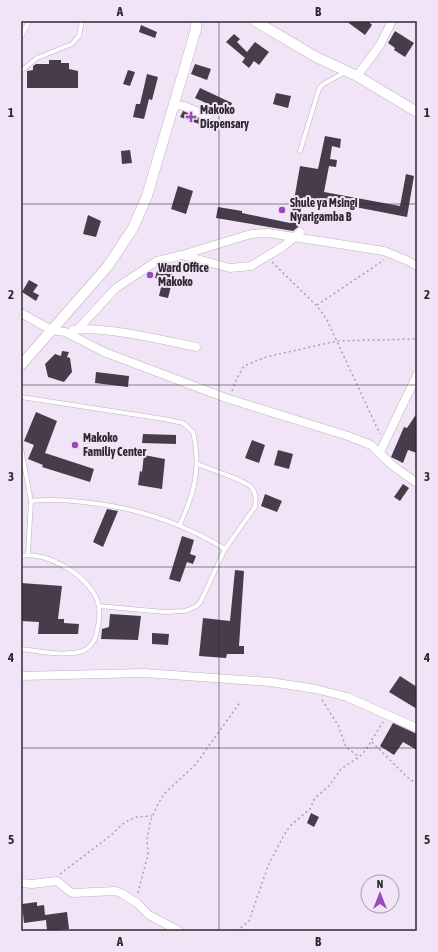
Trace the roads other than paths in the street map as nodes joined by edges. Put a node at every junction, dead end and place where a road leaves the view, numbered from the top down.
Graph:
1 (29, 21) edge
2 (82, 21) edge
3 (203, 21) edge
4 (254, 21) edge
5 (392, 21) edge
6 (196, 25) edge
7 (21, 37) edge
8 (21, 71) edge
9 (346, 72) junction
10 (357, 76) junction
11 (173, 105) junction
12 (417, 112) edge
13 (208, 116) dead end
14 (300, 151) dead end
15 (300, 232) dead end
16 (292, 237) junction
17 (182, 256) junction
18 (417, 266) edge
19 (21, 313) edge
20 (51, 330) junction
21 (77, 330) junction
22 (64, 332) junction
23 (196, 346) dead end
24 (21, 365) edge
25 (417, 375) edge
26 (21, 397) edge
27 (21, 448) edge
28 (380, 452) junction
29 (198, 464) junction
30 (417, 483) edge
31 (31, 501) junction
32 (180, 524) junction
33 (225, 549) junction
34 (28, 554) junction
35 (21, 556) edge
36 (99, 606) junction
37 (21, 649) edge
38 (21, 676) edge
39 (417, 728) edge
40 (21, 883) edge
41 (179, 931) edge

1 - 7 lane
2 - 8 lane
3 - 6 street
4 - 9 street
5 - 10 street
6 - 11 street
9 - 10 street
9 - 14 lane
10 - 12 street
11 - 13 street
11 - 20 street
15 - 16 street
16 - 17 street
16 - 17 street
16 - 18 street
17 - 21 street
19 - 20 street
20 - 22 street
20 - 24 street
21 - 22 street
21 - 23 street
22 - 28 street
25 - 28 street
26 - 29 lane
27 - 31 lane
28 - 30 street
29 - 32 lane
29 - 33 lane
31 - 32 lane
31 - 34 lane
32 - 33 lane
33 - 36 lane
34 - 35 lane
34 - 36 lane
36 - 37 lane
38 - 39 street
40 - 41 street

